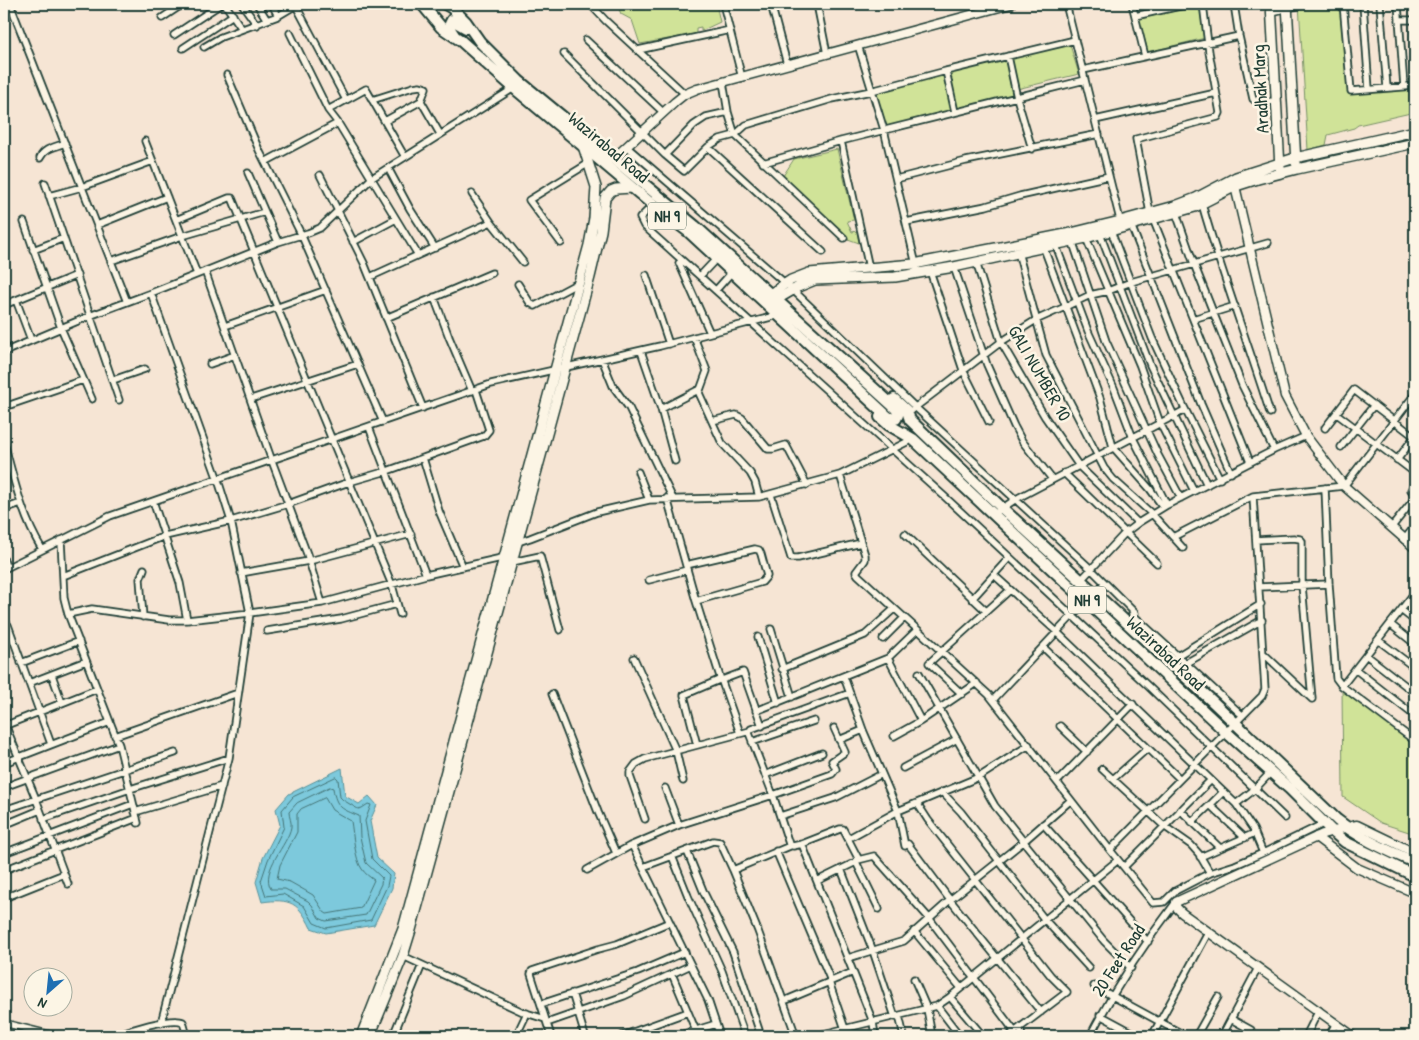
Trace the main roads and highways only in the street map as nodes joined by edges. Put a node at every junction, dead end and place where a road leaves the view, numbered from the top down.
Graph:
1 (422, 4) edge
2 (452, 5) edge
3 (1287, 6) edge
4 (1271, 8) edge
5 (471, 31) junction
6 (454, 36) junction
7 (1415, 131) edge
8 (1415, 143) edge
9 (583, 146) junction
10 (1295, 158) junction
11 (1280, 163) junction
12 (1297, 169) junction
13 (1281, 173) junction
14 (1235, 183) junction
15 (632, 188) junction
16 (1152, 216) junction
17 (1121, 224) junction
18 (789, 287) junction
19 (773, 297) junction
20 (561, 368) junction
21 (868, 390) junction
22 (998, 511) junction
23 (1091, 596) junction
24 (453, 760) junction
25 (1409, 856) edge
26 (1394, 866) junction
27 (1415, 876) edge
28 (361, 1036) edge
29 (370, 1036) edge

1 - 6 highway, Wazirabad Road / NH 9
2 - 5 highway, Wazirabad Road / NH 9
3 - 10 main road, Aradhak Marg
4 - 11 main road, Aradhak Marg
5 - 6 highway
5 - 19 highway, Wazirabad Road / NH 9
6 - 9 highway, Wazirabad Road / NH 9
7 - 10 main road
8 - 12 main road
9 - 15 highway, Wazirabad Road / NH 9
9 - 20 main road
10 - 11 main road
10 - 12 main road, Aradhak Marg
11 - 13 main road, Aradhak Marg
11 - 14 main road
12 - 13 main road
13 - 14 main road
14 - 16 main road
14 - 16 main road
15 - 20 main road
15 - 21 highway, Wazirabad Road / NH 9
16 - 17 main road
16 - 17 main road
17 - 18 main road
17 - 18 main road
18 - 19 main road
19 - 21 highway, Wazirabad Road / NH 9
20 - 24 main road
21 - 22 highway, Wazirabad Road / NH 9
21 - 22 highway, Wazirabad Road / NH 9
22 - 23 highway, Wazirabad Road / NH 9
22 - 23 highway, Wazirabad Road / NH 9
23 - 25 highway, Wazirabad Road / NH 9
23 - 26 highway, Wazirabad Road / NH 9
24 - 28 main road
24 - 29 main road
25 - 26 highway
26 - 27 highway, Wazirabad Road / NH 9

